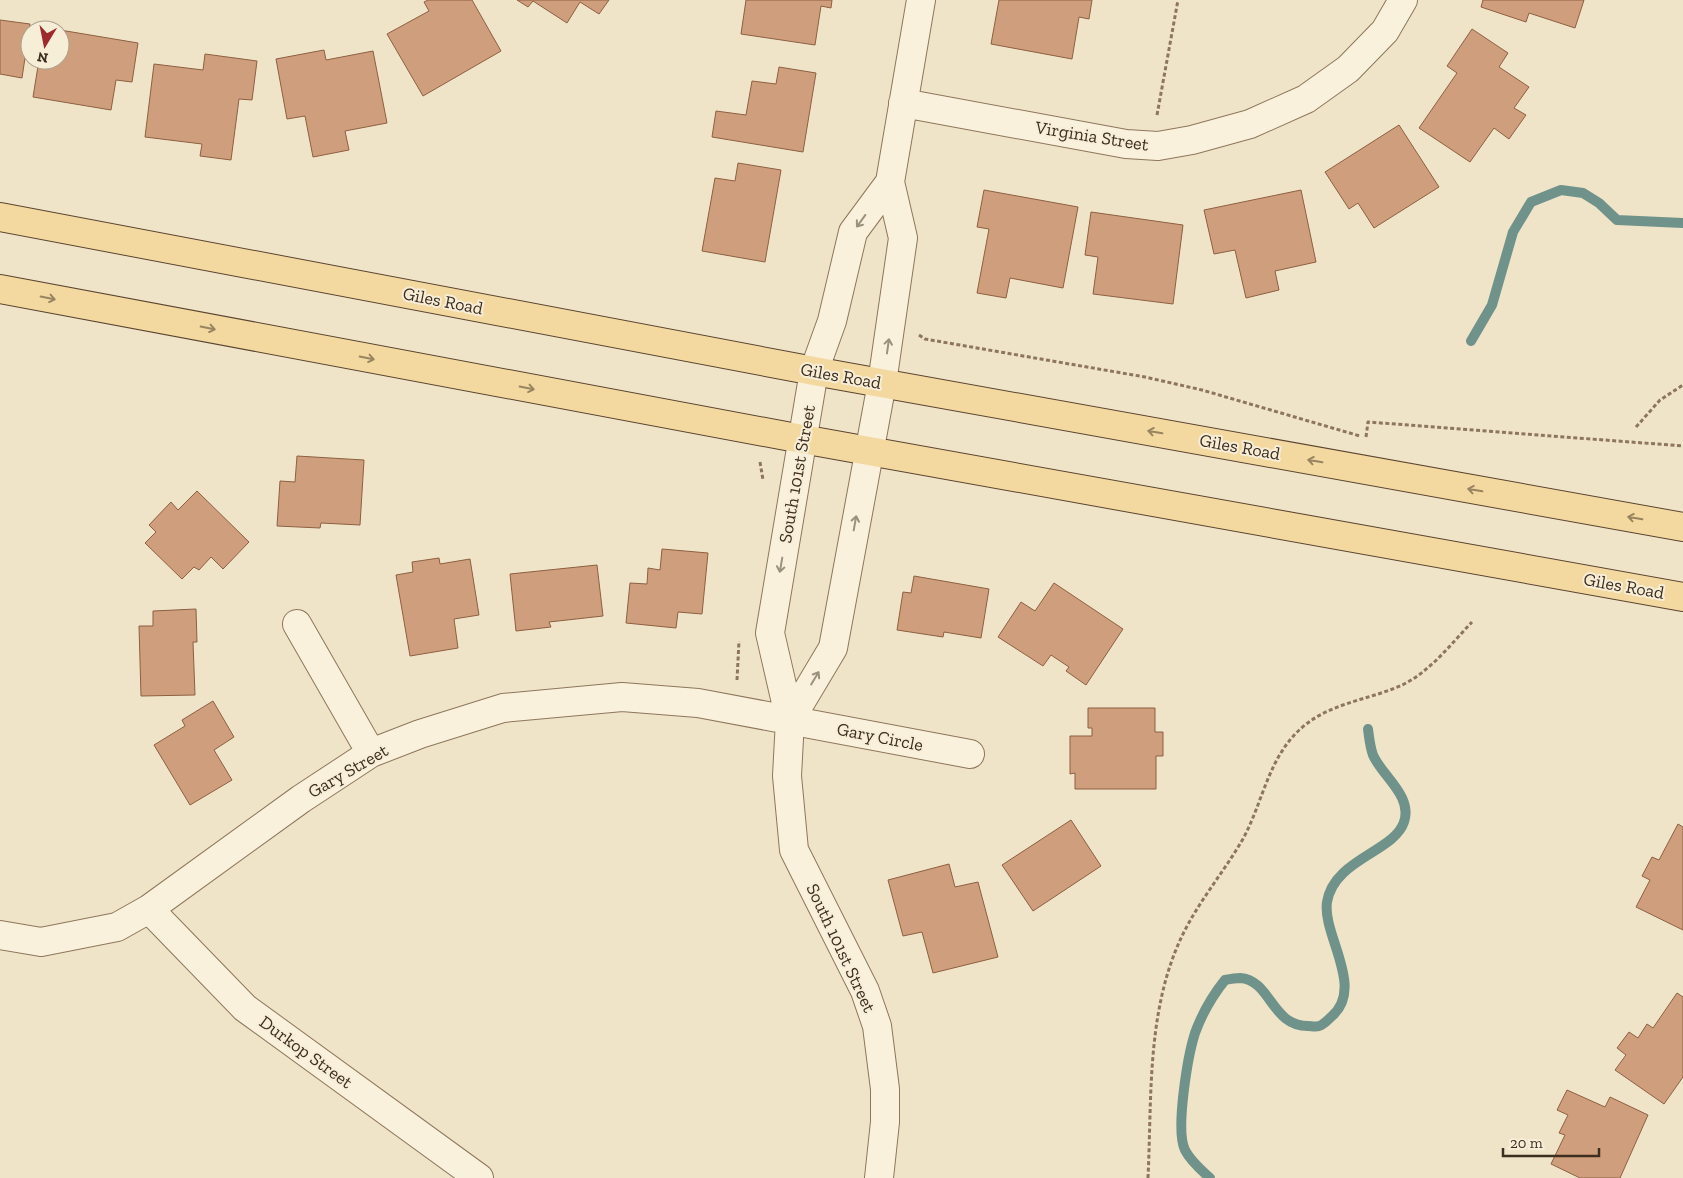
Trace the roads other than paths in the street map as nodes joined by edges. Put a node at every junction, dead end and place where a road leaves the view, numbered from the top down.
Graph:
1 (921, 0) edge
2 (1403, 0) edge
3 (903, 103) junction
4 (890, 182) junction
5 (0, 217) edge
6 (0, 290) edge
7 (814, 371) junction
8 (882, 383) junction
9 (802, 439) junction
10 (870, 451) junction
11 (1683, 527) edge
12 (1683, 597) edge
13 (297, 624) dead end
14 (790, 720) junction
15 (372, 753) junction
16 (970, 754) dead end
17 (149, 909) junction
18 (0, 935) edge
19 (479, 1178) edge
20 (879, 1178) edge

1 - 3 street, South 101st Street
2 - 3 street, Virginia Street
3 - 4 street, South 101st Street
4 -> 7 street, South 101st Street
8 -> 4 street, South 101st Street
5 - 7 main road, Giles Road
6 -> 9 main road, Giles Road
7 - 8 main road, Giles Road
7 - 9 street, South 101st Street
8 - 10 street, South 101st Street
11 -> 8 main road, Giles Road
9 - 10 main road, Giles Road
9 -> 14 street, South 101st Street
10 - 12 main road, Giles Road
14 -> 10 street, South 101st Street
13 - 15 street
14 - 15 street, Gary Street
14 - 16 street, Gary Circle
14 - 20 street, South 101st Street
15 - 17 street, Gary Street
17 - 18 street, Gary Street
17 - 19 street, Durkop Street

